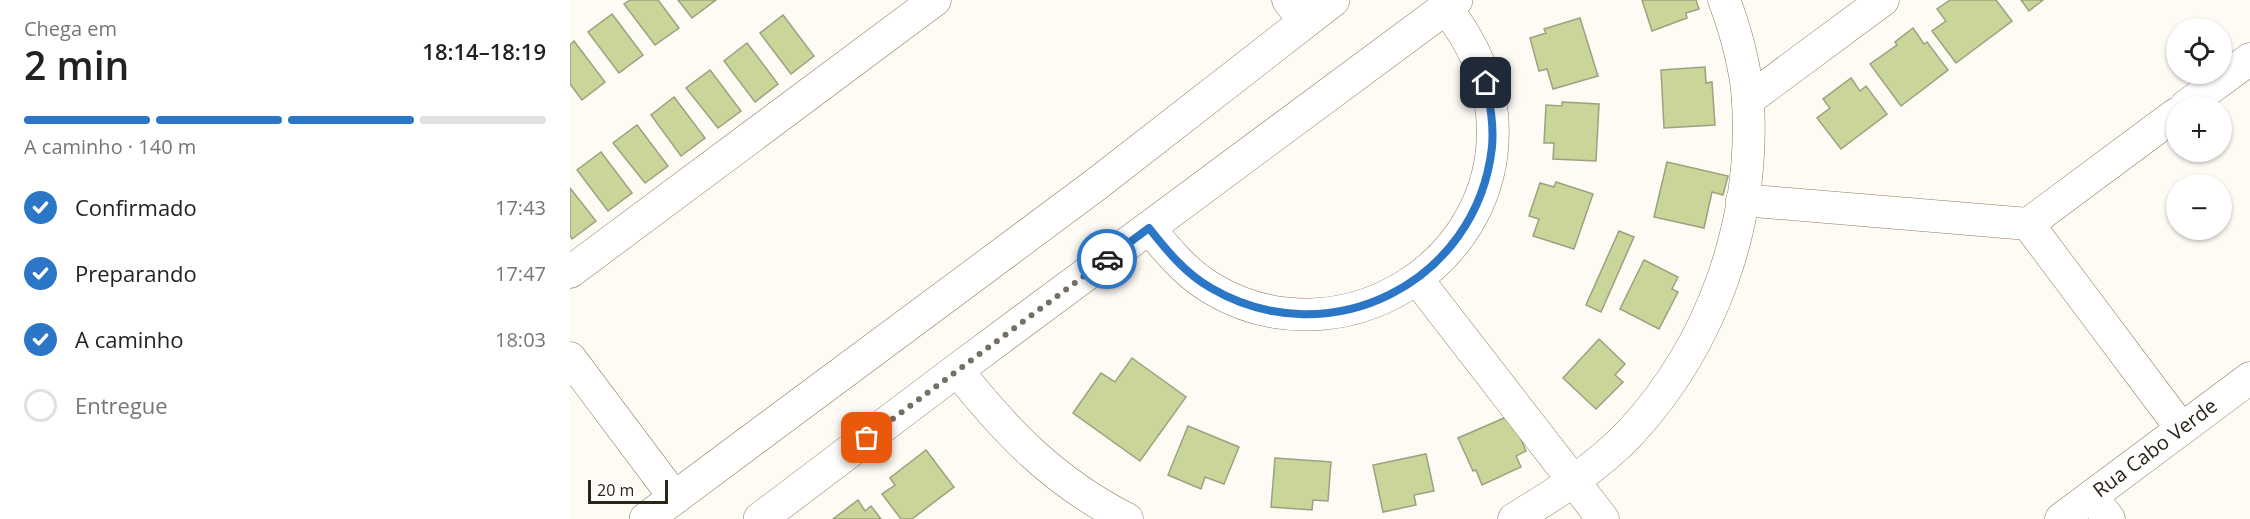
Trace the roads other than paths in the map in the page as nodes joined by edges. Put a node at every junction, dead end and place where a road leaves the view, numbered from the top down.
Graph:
1 (935, 0) edge
2 (1333, 0) edge
3 (1724, 0) edge
4 (1883, 0) edge
5 (1451, 4) edge
6 (1296, 11) edge
7 (2250, 59) edge
8 (2200, 96) edge
9 (1748, 100) junction
10 (2166, 121) edge
11 (1742, 200) junction
12 (2028, 224) junction
13 (1149, 228) junction
14 (570, 272) edge
15 (1417, 279) junction
16 (570, 358) edge
17 (957, 370) junction
18 (2250, 378) edge
19 (2181, 428) junction
20 (1574, 482) junction
21 (675, 498) junction
22 (2100, 508) edge
23 (646, 519) edge
24 (760, 519) edge
25 (1127, 519) edge
26 (1514, 519) edge
27 (1603, 519) edge
28 (2061, 519) edge

1 - 14 street
2 - 6 street
3 - 9 street
4 - 9 street
5 - 13 street
5 - 15 street
6 - 21 street
7 - 8 street
9 - 11 street
10 - 12 street
11 - 12 street
11 - 20 street
12 - 19 street
13 - 15 street
13 - 17 street
15 - 20 street
16 - 21 street
17 - 24 street
17 - 25 street
18 - 19 street, Rua Cabo Verde
19 - 22 street, Rua Cabo Verde
20 - 26 street
20 - 27 street
21 - 23 street
22 - 28 street, Rua Cabo Verde

